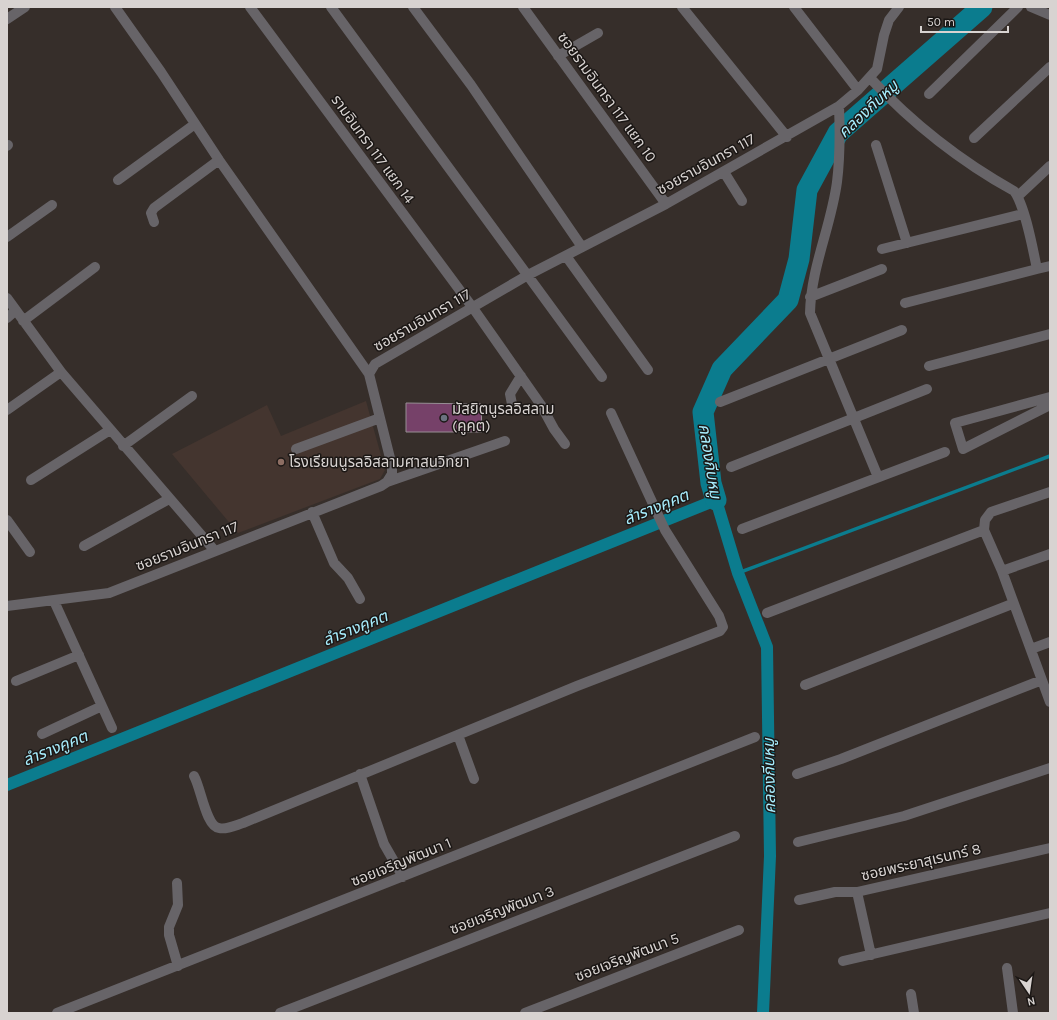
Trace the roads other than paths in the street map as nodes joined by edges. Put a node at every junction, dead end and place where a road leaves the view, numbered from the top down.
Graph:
1 (25, 7) edge
2 (115, 7) edge
3 (250, 7) edge
4 (331, 7) edge
5 (414, 7) edge
6 (523, 7) edge
7 (682, 7) edge
8 (794, 7) edge
9 (899, 7) edge
10 (1018, 7) edge
11 (1031, 7) edge
12 (1050, 15) edge
13 (7, 19) edge
14 (598, 33) dead end
15 (558, 56) junction
16 (1050, 67) edge
17 (870, 78) junction
18 (858, 90) junction
19 (929, 94) dead end
20 (839, 106) junction
21 (195, 124) junction
22 (787, 136) junction
23 (974, 138) dead end
24 (876, 145) dead end
25 (219, 160) junction
26 (1050, 166) edge
27 (724, 172) junction
28 (118, 180) dead end
29 (1018, 196) junction
30 (742, 201) dead end
31 (666, 204) junction
32 (52, 205) dead end
33 (1023, 214) junction
34 (154, 222) dead end
35 (7, 237) edge
36 (907, 242) junction
37 (582, 247) junction
38 (882, 249) dead end
39 (566, 256) junction
40 (1050, 266) edge
41 (95, 267) dead end
42 (882, 269) dead end
43 (1037, 269) junction
44 (528, 275) junction
45 (810, 297) junction
46 (7, 298) edge
47 (905, 303) dead end
48 (473, 308) junction
49 (15, 311) junction
50 (7, 318) edge
51 (23, 321) junction
52 (902, 330) dead end
53 (1050, 334) edge
54 (828, 359) junction
55 (929, 366) dead end
56 (648, 370) dead end
57 (61, 372) junction
58 (369, 374) junction
59 (521, 376) junction
60 (602, 377) dead end
61 (927, 389) dead end
62 (192, 396) dead end
63 (1050, 396) edge
64 (720, 402) dead end
65 (1050, 405) edge
66 (513, 409) dead end
67 (7, 410) edge
68 (611, 413) dead end
69 (380, 418) junction
70 (854, 418) junction
71 (110, 430) junction
72 (505, 441) dead end
73 (565, 444) dead end
74 (124, 446) junction
75 (296, 449) dead end
76 (945, 452) dead end
77 (731, 467) dead end
78 (878, 477) junction
79 (31, 480) dead end
80 (387, 482) junction
81 (1050, 492) edge
82 (169, 499) junction
83 (312, 512) junction
84 (7, 520) edge
85 (742, 530) dead end
86 (984, 530) junction
87 (84, 546) dead end
88 (30, 552) dead end
89 (215, 552) junction
90 (1050, 554) edge
91 (1002, 571) junction
92 (360, 599) dead end
93 (54, 601) junction
94 (1012, 604) junction
95 (7, 606) edge
96 (767, 613) dead end
97 (1050, 642) edge
98 (1031, 649) junction
99 (79, 655) junction
100 (1042, 680) junction
101 (16, 682) dead end
102 (805, 685) dead end
103 (1050, 702) edge
104 (102, 706) junction
105 (112, 728) dead end
106 (42, 734) dead end
107 (458, 735) junction
108 (754, 737) dead end
109 (1050, 768) edge
110 (360, 774) junction
111 (797, 774) dead end
112 (194, 776) dead end
113 (474, 779) dead end
114 (735, 836) dead end
115 (798, 842) dead end
116 (1050, 848) edge
117 (402, 877) junction
118 (177, 883) dead end
119 (857, 892) junction
120 (799, 900) dead end
121 (1050, 913) edge
122 (739, 930) dead end
123 (871, 955) junction
124 (843, 961) dead end
125 (178, 966) junction
126 (1007, 968) dead end
127 (911, 994) dead end
128 (57, 1013) edge
129 (280, 1013) edge
130 (525, 1013) edge
131 (914, 1013) edge
132 (1013, 1013) edge

1 - 13 street
2 - 21 street
3 - 48 street, รามอินทรา 117 แยก 14
4 - 44 street
5 - 37 street
6 - 15 street, ซอยรามอินทรา 117 แยก 10
7 - 22 street
8 - 18 street
9 - 17 street, ซอยรามอินทรา 117
10 - 19 street
11 - 12 street
14 - 15 street
15 - 31 street, ซอยรามอินทรา 117 แยก 10
16 - 23 street
17 - 18 street, ซอยรามอินทรา 117
17 - 29 street
18 - 20 street, ซอยรามอินทรา 117
20 - 22 street, ซอยรามอินทรา 117
20 - 45 street
21 - 25 street
21 - 28 street
22 - 27 street, ซอยรามอินทรา 117
24 - 36 street
25 - 34 street
25 - 58 street
26 - 29 street
27 - 30 street
27 - 31 street, ซอยรามอินทรา 117
29 - 33 street
31 - 37 street, ซอยรามอินทรา 117
32 - 35 street
33 - 36 street
33 - 43 street
36 - 38 street
37 - 39 street, ซอยรามอินทรา 117
39 - 44 street, ซอยรามอินทรา 117
39 - 56 street
40 - 43 street
41 - 51 street
42 - 45 street
43 - 47 street
44 - 48 street, ซอยรามอินทรา 117
44 - 60 street
45 - 54 street
46 - 49 street
48 - 58 street, ซอยรามอินทรา 117
48 - 59 street, รามอินทรา 117 แยก 14
49 - 50 street
49 - 51 street
51 - 57 street
52 - 54 street
53 - 55 street
54 - 64 street
54 - 70 street
57 - 67 street
57 - 71 street
58 - 69 street, ซอยรามอินทรา 117
59 - 66 street
59 - 73 street, รามอินทรา 117 แยก 14
61 - 70 street
62 - 74 street
63 - 65 street
68 - 107 street
69 - 75 street
69 - 80 street, ซอยรามอินทรา 117
70 - 77 street
70 - 78 street
71 - 74 street
71 - 79 street
72 - 80 street
74 - 82 street
76 - 78 street
78 - 85 street
80 - 83 street, ซอยรามอินทรา 117
81 - 86 street
82 - 87 street
82 - 89 street
83 - 89 street, ซอยรามอินทรา 117
83 - 92 street
84 - 88 street
86 - 91 street
86 - 96 street
89 - 93 street, ซอยรามอินทรา 117
90 - 91 street
91 - 94 street
93 - 95 street, ซอยรามอินทรา 117
93 - 99 street
94 - 98 street
94 - 102 street
97 - 98 street
98 - 100 street
99 - 101 street
99 - 104 street
100 - 103 street
100 - 111 street
104 - 105 street
104 - 106 street
107 - 110 street
107 - 113 street
108 - 117 street, ซอยเจริญพัฒนา 1
109 - 115 street
110 - 112 street
110 - 117 street
114 - 129 street, ซอยเจริญพัฒนา 3
116 - 119 street, ซอยพระยาสุเรนทร์ 8
117 - 125 street, ซอยเจริญพัฒนา 1
118 - 125 street
119 - 120 street, ซอยพระยาสุเรนทร์ 8
119 - 123 street
121 - 123 street
122 - 130 street, ซอยเจริญพัฒนา 5
123 - 124 street
125 - 128 street, ซอยเจริญพัฒนา 1
126 - 132 street
127 - 131 street

